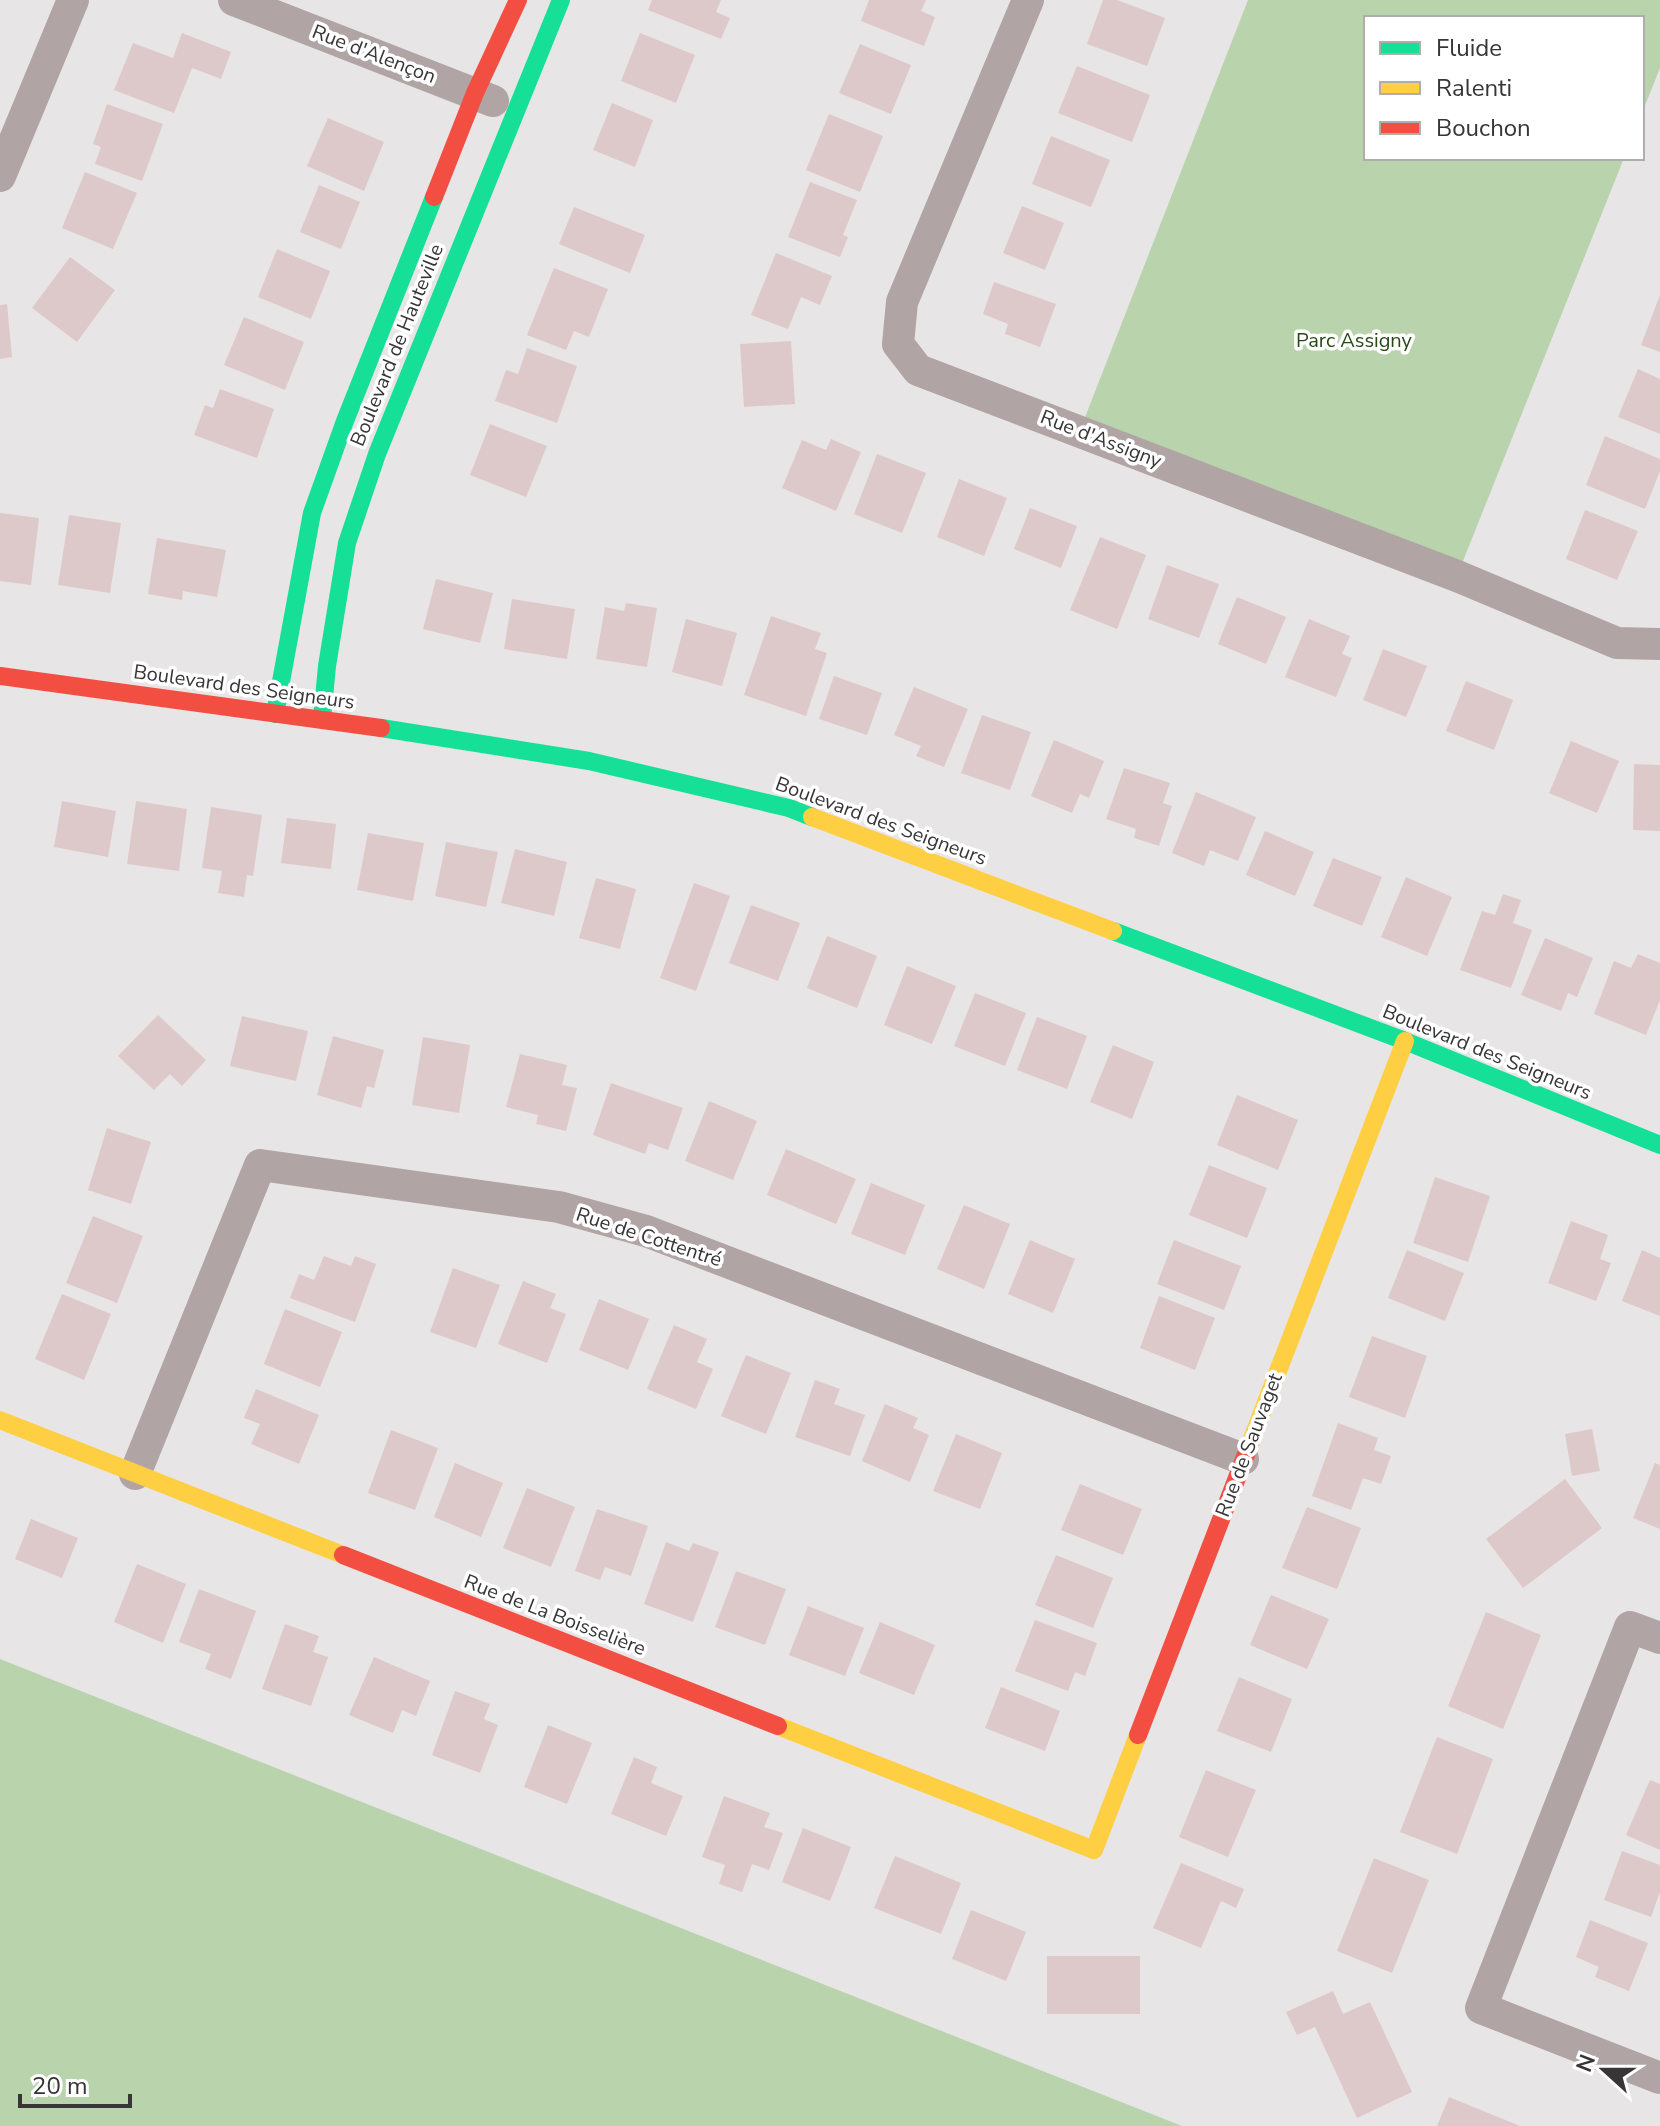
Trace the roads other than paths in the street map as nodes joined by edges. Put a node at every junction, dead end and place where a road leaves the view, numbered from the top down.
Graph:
1 (73, 0) edge
2 (234, 0) edge
3 (518, 0) edge
4 (561, 0) edge
5 (1028, 0) edge
6 (475, 93) junction
7 (515, 110) junction
8 (0, 176) edge
9 (1660, 644) edge
10 (0, 676) edge
11 (275, 714) junction
12 (322, 719) junction
13 (1405, 1041) junction
14 (1660, 1145) edge
15 (0, 1420) edge
16 (1243, 1459) junction
17 (135, 1474) junction
18 (1645, 1632) edge
19 (1094, 1850) joint
20 (1660, 2078) edge

1 - 8 street
2 - 6 street, Rue d'Alençon
3 - 6 street, Boulevard de Hauteville
4 - 7 street, Boulevard de Hauteville
5 - 9 street, Rue d'Assigny
6 - 7 street, Rue d'Alençon
6 - 11 street, Boulevard de Hauteville
7 - 12 street, Boulevard de Hauteville
10 - 11 street, Boulevard des Seigneurs
11 - 12 street, Boulevard des Seigneurs
12 - 13 street, Boulevard des Seigneurs
13 - 14 street, Boulevard des Seigneurs
13 - 16 street, Rue de Sauvaget
15 - 17 street, Rue de La Boisselière
16 - 17 street, Rue de Cottentré
16 - 19 street, Rue de Sauvaget
17 - 19 street, Rue de La Boisselière
18 - 20 street

